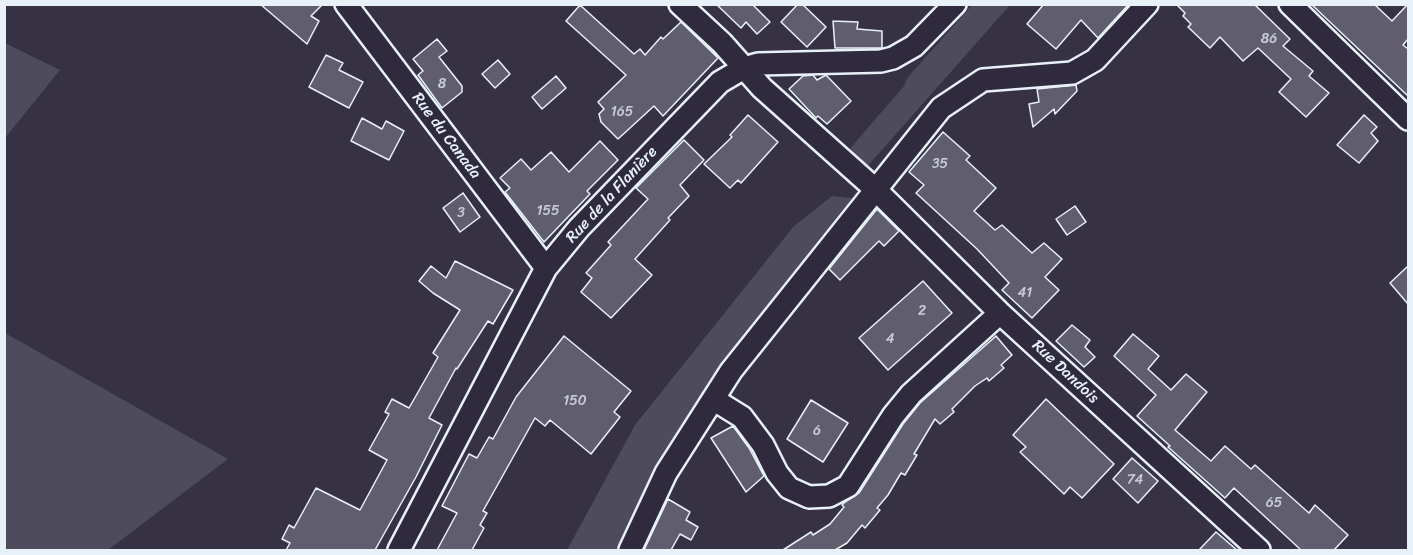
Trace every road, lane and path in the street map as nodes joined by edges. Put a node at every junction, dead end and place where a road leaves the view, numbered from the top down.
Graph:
1 (346, 4) edge
2 (680, 4) edge
3 (955, 4) edge
4 (1147, 4) edge
5 (1290, 4) edge
6 (744, 68) junction
7 (1408, 119) edge
8 (875, 189) junction
9 (546, 268) junction
10 (1000, 312) junction
11 (712, 399) junction
12 (399, 550) edge
13 (630, 550) edge
14 (1258, 550) edge

1 - 9 street, Rue du Canada
2 - 6 street, Rue Dandois
3 - 6 street, Rue de la Flanière
4 - 8 street
5 - 7 street
6 - 8 street, Rue Dandois
6 - 9 street, Rue de la Flanière
8 - 10 street, Rue Dandois
8 - 11 street
9 - 12 street, Rue de la Flanière
10 - 11 street
10 - 14 street, Rue Dandois
11 - 13 street

